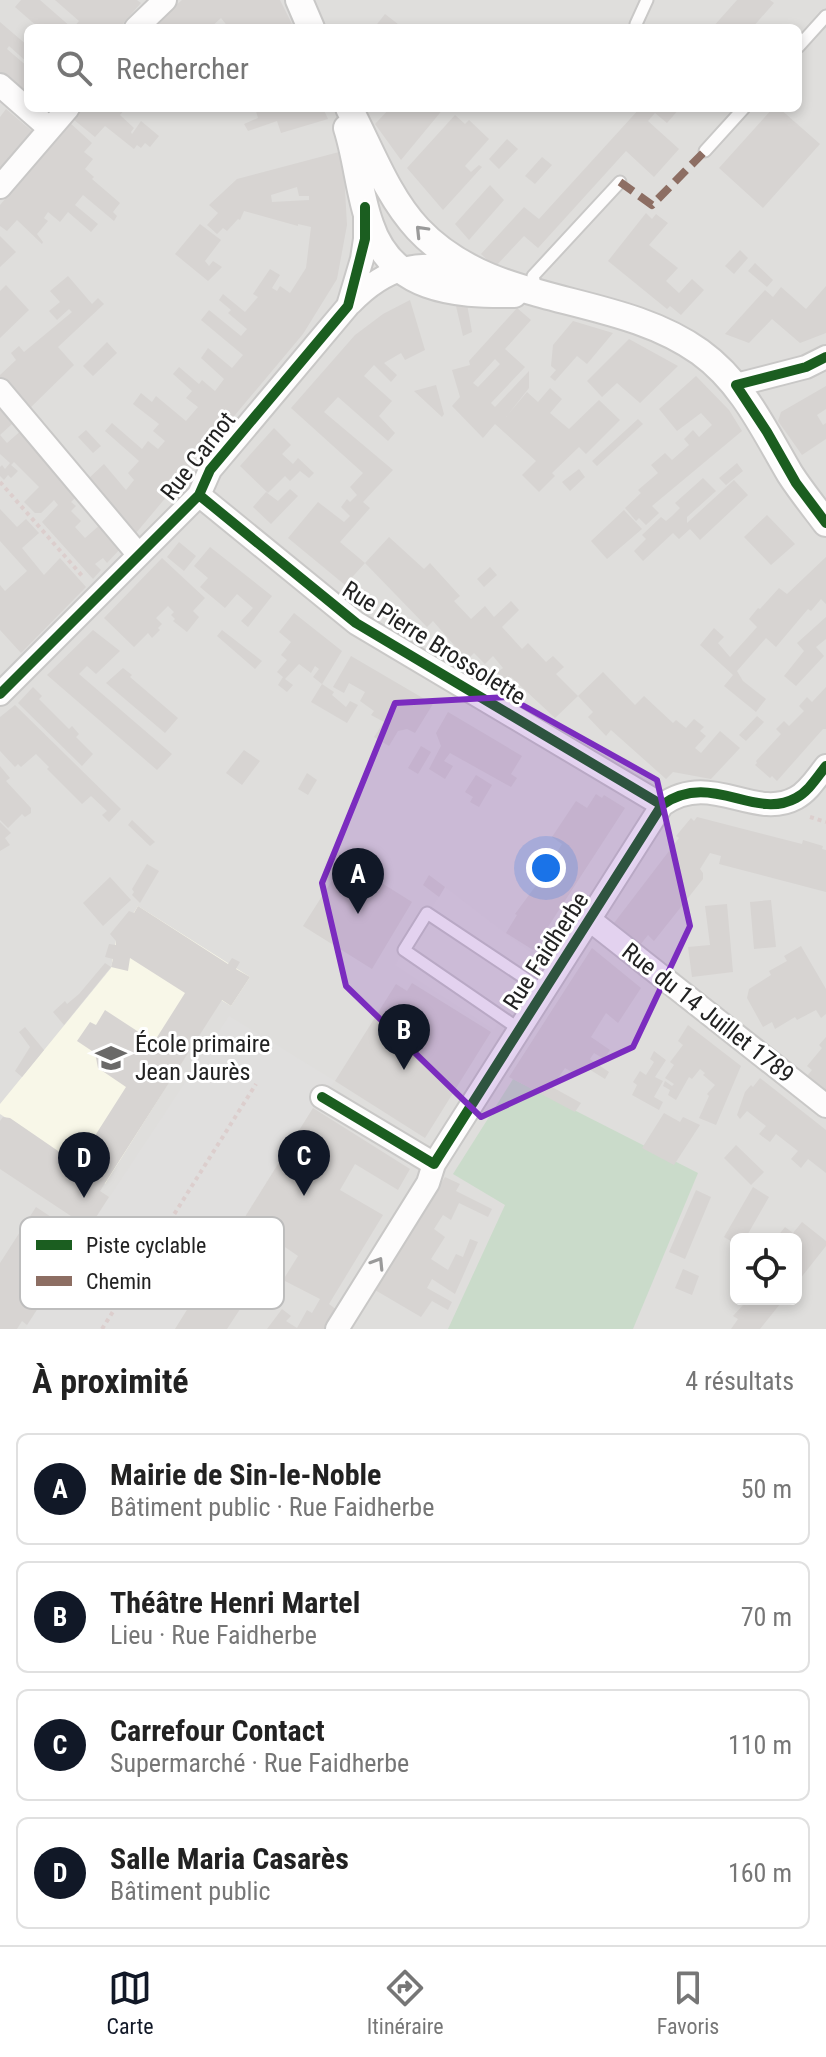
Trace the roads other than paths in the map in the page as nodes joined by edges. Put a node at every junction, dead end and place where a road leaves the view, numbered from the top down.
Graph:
1 (165, 0) edge
2 (299, 0) edge
3 (647, 0) edge
4 (826, 16) edge
5 (140, 24) edge
6 (309, 24) edge
7 (636, 24) dead end
8 (802, 43) edge
9 (0, 85) edge
10 (24, 106) edge
11 (31, 112) edge
12 (65, 112) edge
13 (342, 112) edge
14 (351, 112) edge
15 (740, 112) edge
16 (50, 129) junction
17 (705, 151) dead end
18 (620, 182) dead end
19 (0, 187) edge
20 (365, 207) junction
21 (399, 269) junction
22 (473, 271) junction
23 (537, 294) junction
24 (348, 306) junction
25 (826, 357) edge
26 (736, 385) junction
27 (0, 390) edge
28 (199, 495) junction
29 (826, 523) edge
30 (138, 554) junction
31 (0, 694) edge
32 (826, 766) edge
33 (662, 805) junction
34 (590, 920) junction
35 (544, 991) junction
36 (519, 1029) junction
37 (322, 1097) dead end
38 (826, 1106) edge
39 (434, 1164) junction
40 (337, 1329) edge

1 - 5 street
2 - 6 street
3 - 7 lane
4 - 8 lane
9 - 10 street
11 - 16 street
12 - 16 street
13 - 20 street
22 -> 14 street
15 - 17 lane
16 - 19 street
18 - 23 lane
20 - 21 street
20 - 24 street, Rue Carnot
21 - 22 street
21 - 23 street
21 - 24 street
22 - 23 street
23 - 26 street
24 - 28 street, Rue Carnot
25 - 26 street
26 - 29 street
27 - 30 street
28 - 30 street, Rue Carnot
28 - 33 street, Rue Pierre Brossolette
30 - 31 street, Rue Carnot
32 - 33 street
33 - 34 street, Rue Faidherbe
34 - 35 street, Rue Faidherbe
34 - 38 street, Rue du 14 Juillet 1789
35 - 36 street, Rue Faidherbe
35 - 36 lane
36 - 39 street, Rue Faidherbe
37 - 39 street
40 -> 39 street, Rue Faidherbe

